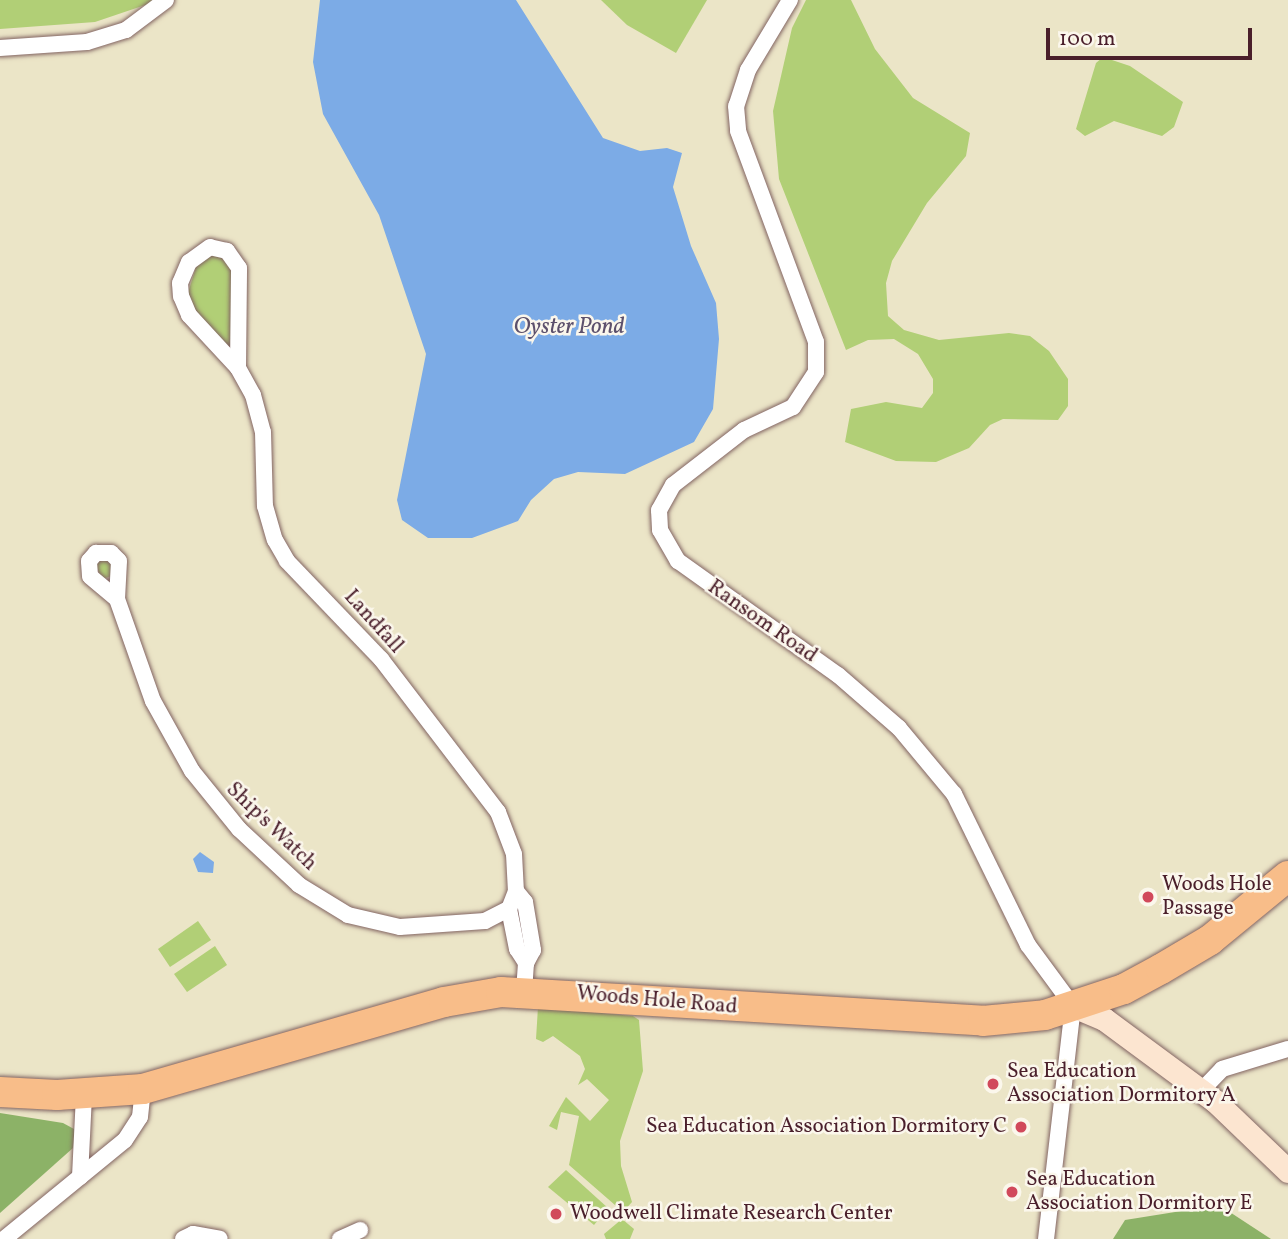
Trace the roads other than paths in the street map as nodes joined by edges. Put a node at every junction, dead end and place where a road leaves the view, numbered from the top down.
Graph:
1 (166, 0) edge
2 (790, 0) edge
3 (0, 48) edge
4 (237, 368) junction
5 (117, 599) dead end
6 (1288, 876) edge
7 (516, 891) junction
8 (509, 909) junction
9 (525, 977) junction
10 (1073, 1006) junction
11 (1288, 1049) edge
12 (143, 1089) junction
13 (1201, 1091) junction
14 (0, 1092) edge
15 (84, 1095) junction
16 (1288, 1171) edge
17 (80, 1177) junction
18 (360, 1230) dead end
19 (4, 1239) edge
20 (183, 1239) edge
21 (220, 1239) edge
22 (340, 1239) edge
23 (1046, 1239) edge

1 - 3 street
2 - 10 street, Ransom Road
4 - 4 street, Landfall
4 - 7 street, Landfall
5 - 8 street, Ship's Watch
6 - 10 highway, Woods Hole Road
7 - 8 street, Landfall
7 - 9 street, Landfall
8 - 9 street
9 - 10 highway, Woods Hole Road
9 - 12 highway, Woods Hole Road
10 - 13 main road
10 - 23 street
11 - 13 street
12 - 15 highway, Woods Hole Road
12 - 17 street
13 - 16 main road
14 - 15 highway, Woods Hole Road
15 - 17 street
17 - 19 street
18 - 22 street
20 - 21 street

